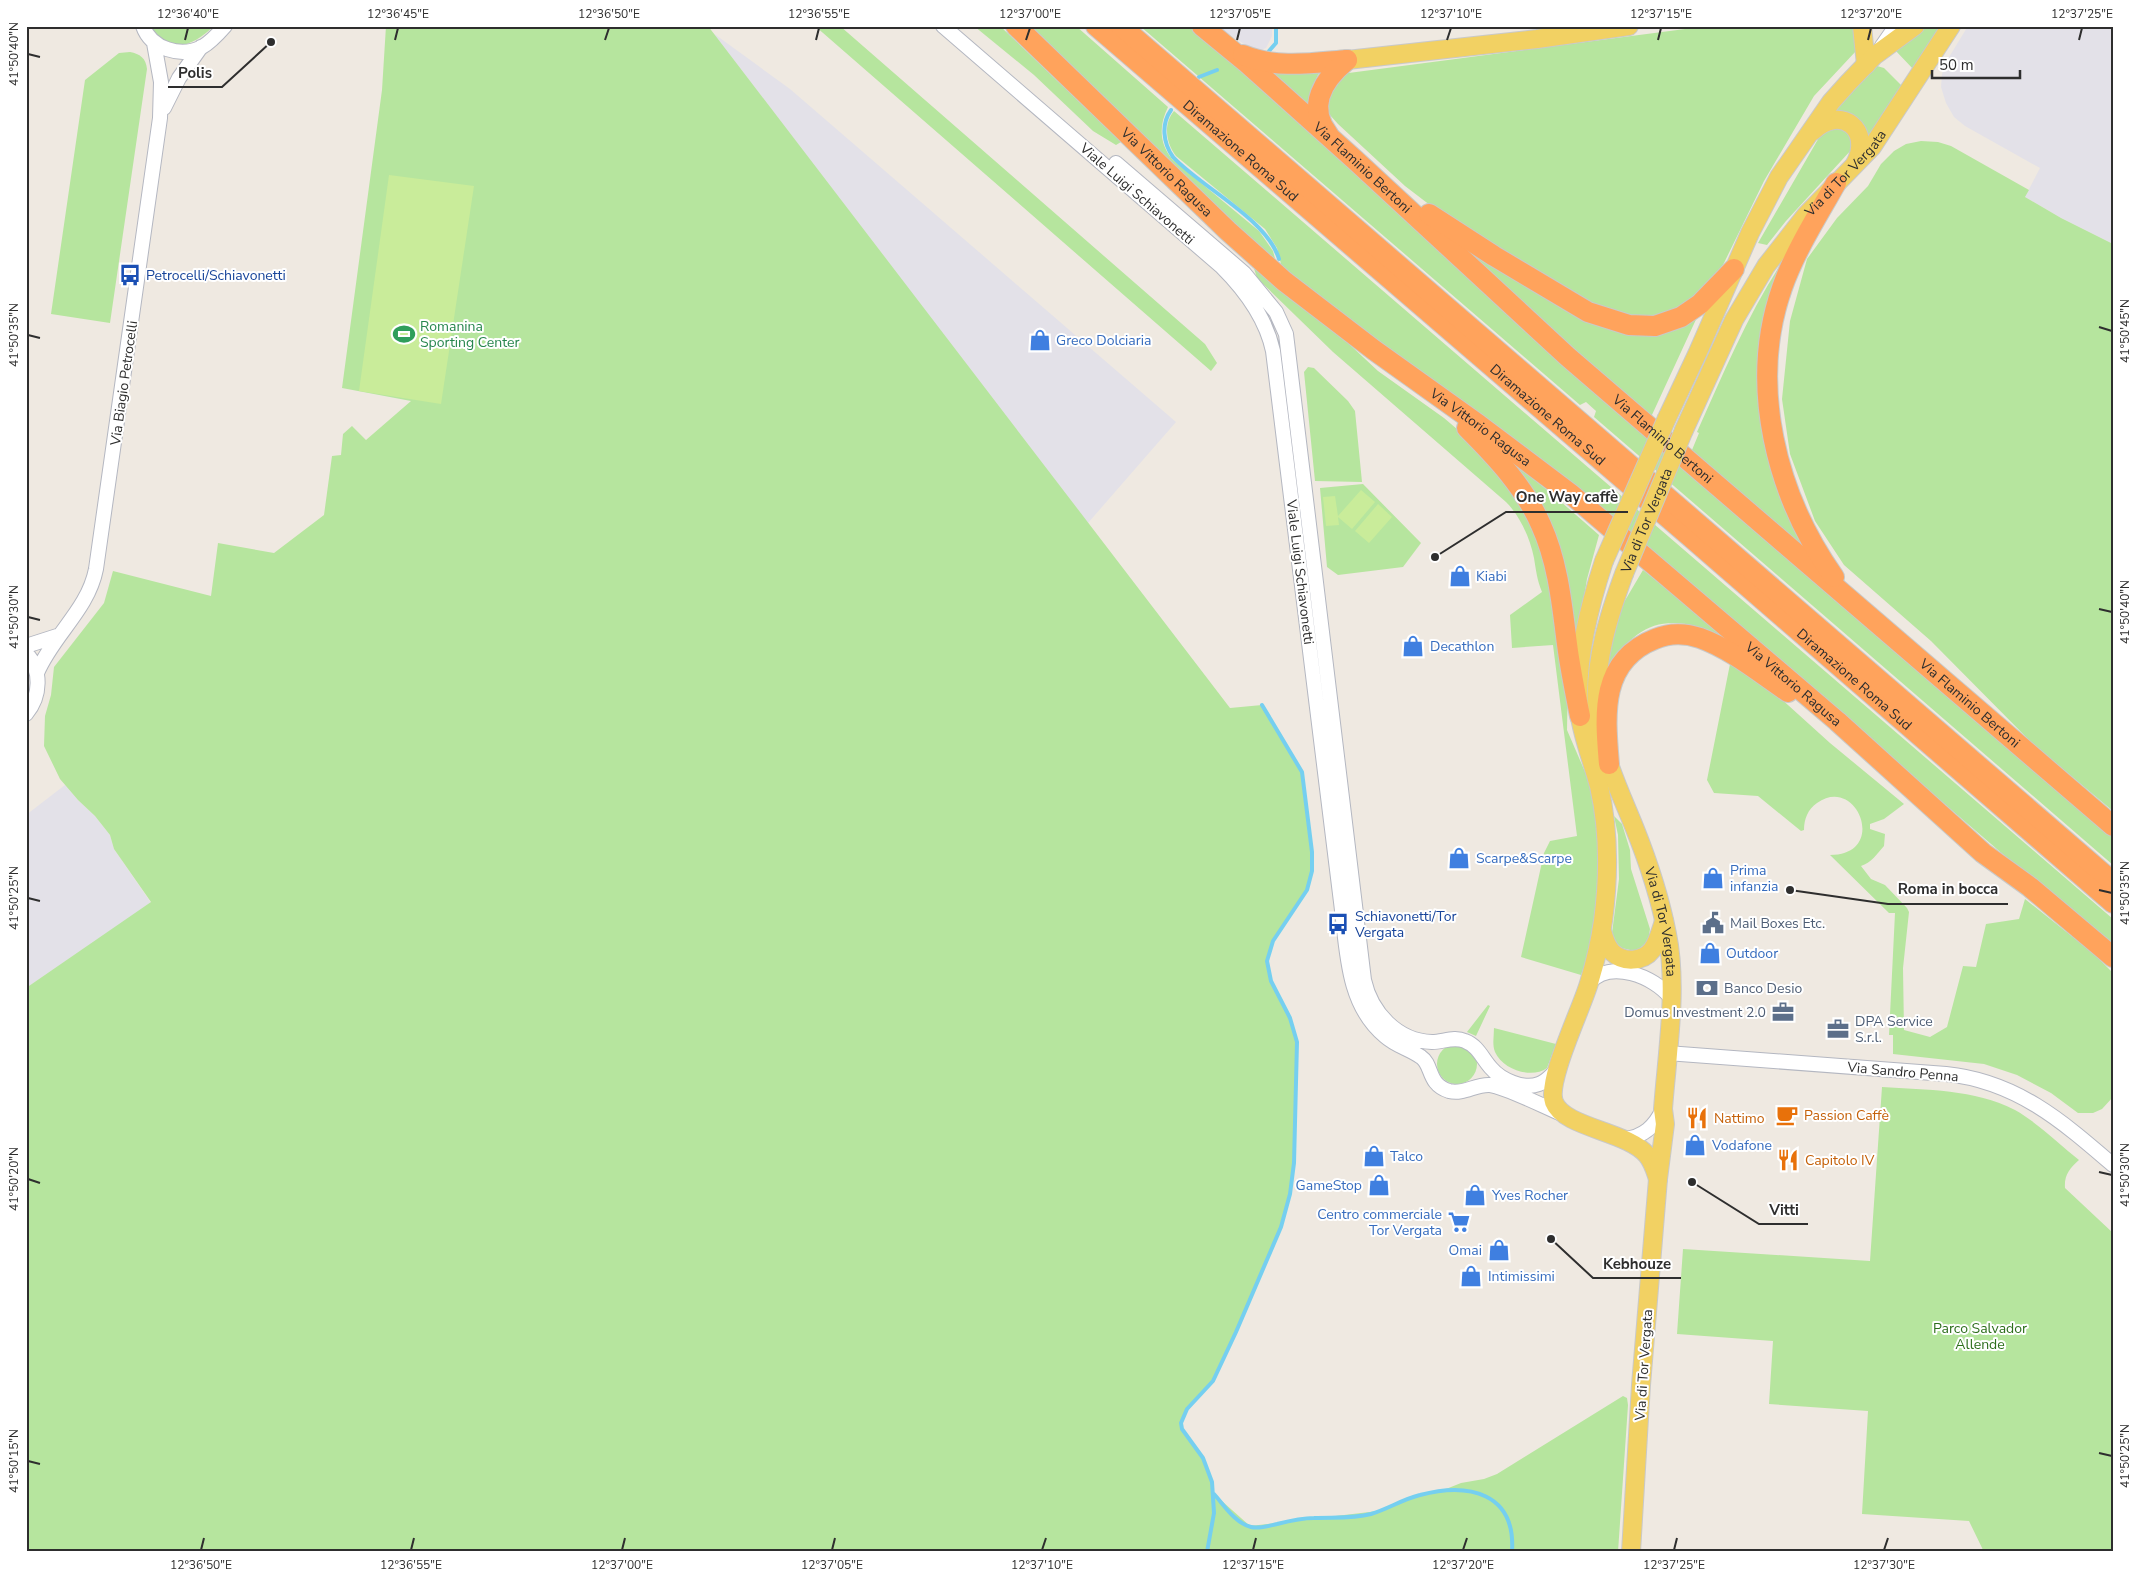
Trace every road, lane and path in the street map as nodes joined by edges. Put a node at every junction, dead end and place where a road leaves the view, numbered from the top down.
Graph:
1 (143, 26) edge
2 (225, 26) edge
3 (943, 26) edge
4 (955, 26) edge
5 (1016, 26) edge
6 (1096, 26) edge
7 (1121, 26) edge
8 (1202, 26) edge
9 (1629, 26) edge
10 (1862, 26) edge
11 (1896, 26) edge
12 (1915, 26) edge
13 (1951, 26) edge
14 (1221, 42) junction
15 (154, 43) junction
16 (201, 47) junction
17 (1347, 60) junction
18 (1870, 60) junction
19 (160, 118) junction
20 (1332, 140) junction
21 (1805, 141) junction
22 (1354, 159) junction
23 (1842, 178) junction
24 (1734, 269) junction
25 (1427, 388) junction
26 (1866, 615) junction
27 (58, 636) junction
28 (26, 646) edge
29 (26, 654) edge
30 (38, 673) junction
31 (26, 714) edge
32 (1580, 716) junction
33 (1837, 721) junction
34 (1609, 764) junction
35 (2113, 826) edge
36 (2113, 882) edge
37 (2113, 903) edge
38 (1664, 921) junction
39 (1602, 931) junction
40 (2113, 957) edge
41 (1589, 983) junction
42 (1671, 998) junction
43 (1667, 1053) junction
44 (1557, 1070) junction
45 (1663, 1109) junction
46 (1567, 1116) junction
47 (1624, 1139) junction
48 (2113, 1165) edge
49 (1658, 1179) junction
50 (1631, 1552) edge

1 - 15 street
2 - 16 street
3 - 46 street, Viale Luigi Schiavonetti
4 - 44 street, Viale Luigi Schiavonetti
5 - 25 highway, Via Vittorio Ragusa
6 - 37 highway, Diramazione Roma Sud
7 - 36 highway, Diramazione Roma Sud
8 - 14 highway
9 - 17 main road
10 - 18 main road
11 - 18 street, Via di Tor Vergata
12 - 18 main road, Via di Tor Vergata
13 - 23 main road, Via di Tor Vergata
14 - 17 highway
14 - 20 highway, Via Flaminio Bertoni
15 - 16 street
15 - 19 street, Via Biagio Petrocelli
16 - 19 street, Via Biagio Petrocelli
17 - 20 highway
18 - 21 main road, Via di Tor Vergata
19 - 27 street, Via Biagio Petrocelli
20 - 22 highway, Via Flaminio Bertoni
21 - 23 main road
21 - 24 main road, Via di Tor Vergata
22 - 24 highway
22 - 26 highway, Via Flaminio Bertoni
23 - 26 highway
23 - 34 main road, Via di Tor Vergata, bridge
24 - 32 main road, Via di Tor Vergata, bridge
25 - 32 highway
25 - 33 highway, Via Vittorio Ragusa
26 - 35 highway, Via Flaminio Bertoni
27 - 28 street
27 - 30 street, Via Biagio Petrocelli
29 - 30 street
30 - 31 street
32 - 39 main road, Via di Tor Vergata
33 - 34 highway
33 - 40 highway, Via Vittorio Ragusa
34 - 38 main road, Via di Tor Vergata
38 - 39 main road
38 - 42 main road, Via di Tor Vergata
39 - 41 main road, Via di Tor Vergata
41 - 42 street, Via di Tor Vergata
41 - 44 main road, Via di Tor Vergata
42 - 43 main road, Via di Tor Vergata
43 - 45 main road, Via di Tor Vergata
43 - 48 street, Via Sandro Penna
44 - 46 main road, Via di Tor Vergata
45 - 47 street
45 - 49 main road, Via di Tor Vergata
46 - 47 main road, Via di Tor Vergata
47 - 49 main road, Via di Tor Vergata
49 - 50 main road, Via di Tor Vergata

